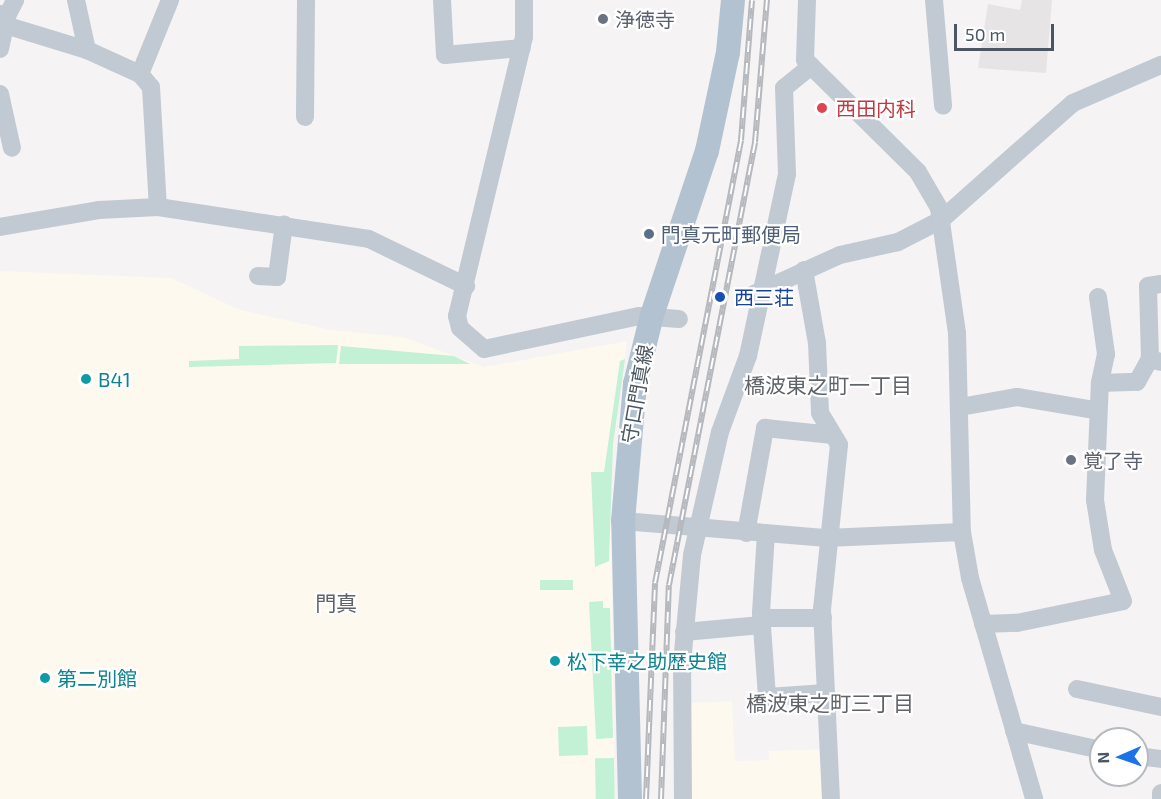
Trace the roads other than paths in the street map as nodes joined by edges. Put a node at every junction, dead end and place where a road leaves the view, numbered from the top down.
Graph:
1 (76, 0) edge
2 (170, 0) edge
3 (306, 0) edge
4 (442, 0) edge
5 (524, 0) edge
6 (733, 0) edge
7 (807, 0) edge
8 (934, 0) edge
9 (7, 14) edge
10 (522, 48) junction
11 (0, 50) edge
12 (87, 50) junction
13 (1161, 65) edge
14 (811, 66) junction
15 (140, 74) junction
16 (0, 94) edge
17 (943, 106) dead end
18 (305, 117) dead end
19 (12, 148) dead end
20 (158, 207) junction
21 (942, 220) junction
22 (284, 224) junction
23 (0, 227) edge
24 (804, 270) junction
25 (258, 276) dead end
26 (1161, 284) edge
27 (466, 286) junction
28 (756, 292) junction
29 (1098, 297) dead end
30 (652, 315) junction
31 (679, 319) dead end
32 (1155, 360) edge
33 (1100, 383) junction
34 (960, 406) junction
35 (1095, 410) junction
36 (833, 435) junction
37 (623, 521) junction
38 (699, 529) junction
39 (962, 532) junction
40 (746, 533) junction
41 (766, 533) junction
42 (827, 538) junction
43 (823, 618) junction
44 (762, 621) junction
45 (983, 624) junction
46 (684, 632) junction
47 (1077, 688) dead end
48 (826, 693) junction
49 (1161, 707) edge
50 (1014, 731) junction
51 (1089, 747) edge
52 (1161, 793) edge
53 (630, 799) edge
54 (682, 799) edge
55 (831, 799) edge
56 (1035, 799) edge
57 (1161, 799) edge

1 - 12 street
2 - 15 street
3 - 18 street
4 - 10 street
5 - 10 street
6 - 30 main road, 守口門真線
7 - 14 street
8 - 17 street
9 - 11 street
9 - 12 street
10 - 27 street
12 - 15 street
13 - 21 street
14 - 21 street
14 - 28 street
15 - 20 street
16 - 19 street
20 - 22 street
20 - 23 street
21 - 24 street
21 - 34 street
22 - 25 street
22 - 27 street
24 - 28 street
24 - 36 street
26 - 32 street
27 - 30 street
28 - 38 street
29 - 33 street
30 - 31 street
30 - 37 main road, 守口門真線
32 - 33 street
33 - 35 street
34 - 35 street
34 - 39 street
35 - 45 street
36 - 40 street
36 - 42 street
37 - 38 street
37 - 53 main road, 守口門真線
38 - 40 street
38 - 46 street
39 - 42 street
39 - 45 street
40 - 41 street
41 - 42 street
41 - 44 street
42 - 43 street
43 - 44 street
43 - 48 street
44 - 46 street
44 - 48 street
45 - 50 street
46 - 54 street
47 - 49 street
48 - 55 street
50 - 51 street
50 - 56 street
52 - 57 street

